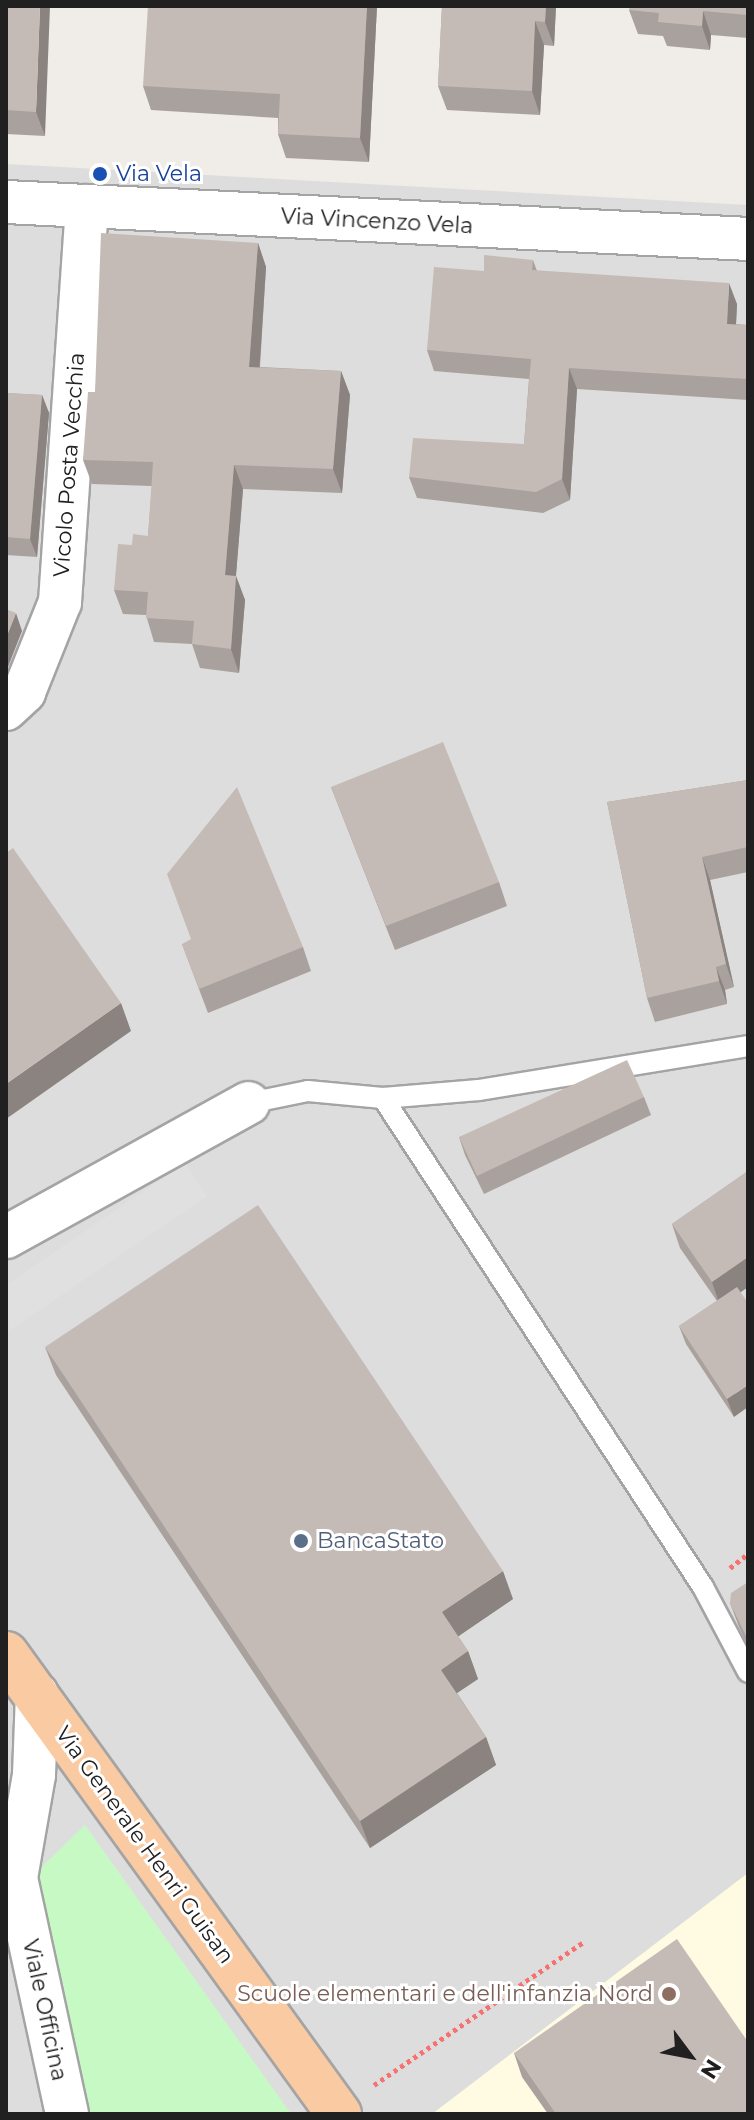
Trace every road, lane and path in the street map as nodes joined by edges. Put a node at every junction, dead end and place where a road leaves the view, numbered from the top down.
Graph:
1 (6, 202) edge
2 (87, 206) junction
3 (748, 239) edge
4 (6, 709) edge
5 (748, 1046) edge
6 (383, 1098) junction
7 (249, 1103) joint
8 (6, 1237) edge
9 (6, 1654) edge
10 (748, 1672) edge
11 (37, 1694) junction
12 (11, 1870) edge
13 (585, 1941) dead end
14 (338, 2112) edge
15 (67, 2114) edge

1 - 2 street, Via Vincenzo Vela
2 - 3 street, Via Vincenzo Vela
2 - 4 street, Vicolo Posta Vecchia
5 - 6 lane
6 - 7 lane
6 - 10 lane
7 - 8 street
9 - 11 main road, Via Generale Henri Guisan
11 - 12 street
11 - 14 main road, Via Generale Henri Guisan
12 - 15 street, Viale Officina
13 - 14 path

